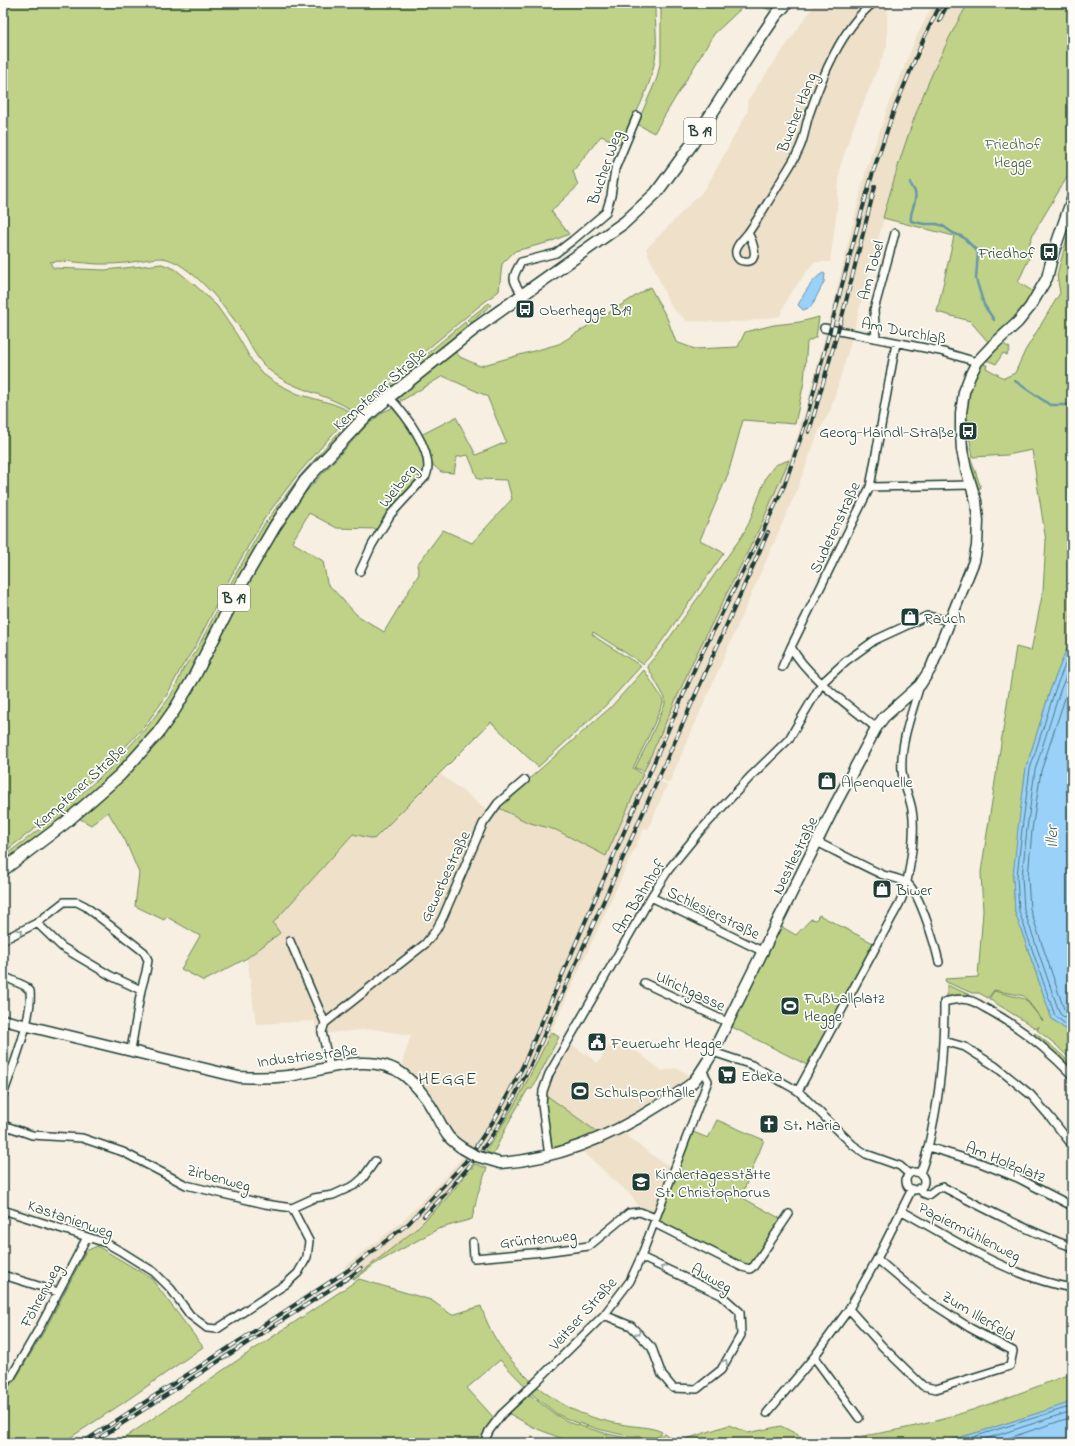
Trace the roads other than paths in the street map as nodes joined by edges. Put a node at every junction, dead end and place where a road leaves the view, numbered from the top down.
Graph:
1 (787, 3) edge
2 (873, 3) edge
3 (637, 116) dead end
4 (1072, 199) edge
5 (748, 233) dead end
6 (895, 233) dead end
7 (522, 294) junction
8 (824, 328) dead end
9 (876, 338) junction
10 (896, 343) junction
11 (977, 362) junction
12 (389, 397) junction
13 (972, 485) junction
14 (870, 487) junction
15 (360, 571) dead end
16 (951, 622) junction
17 (791, 647) junction
18 (782, 667) dead end
19 (822, 683) junction
20 (920, 685) junction
21 (876, 728) junction
22 (525, 780) dead end
23 (817, 842) junction
24 (3, 870) edge
25 (907, 883) junction
26 (651, 897) junction
27 (37, 923) junction
28 (3, 940) edge
29 (290, 942) dead end
30 (764, 952) junction
31 (939, 962) dead end
32 (3, 976) edge
33 (644, 983) dead end
34 (141, 990) junction
35 (3, 1020) edge
36 (325, 1022) junction
37 (727, 1022) junction
38 (25, 1026) junction
39 (944, 1041) junction
40 (131, 1050) junction
41 (713, 1052) junction
42 (330, 1068) junction
43 (702, 1070) junction
44 (7, 1072) edge
45 (1072, 1075) edge
46 (798, 1091) junction
47 (3, 1095) edge
48 (3, 1125) edge
49 (1072, 1145) edge
50 (928, 1147) junction
51 (549, 1156) junction
52 (375, 1162) dead end
53 (920, 1173) junction
54 (909, 1174) junction
55 (916, 1189) junction
56 (1072, 1206) edge
57 (292, 1208) junction
58 (3, 1210) edge
59 (902, 1211) junction
60 (789, 1214) dead end
61 (654, 1220) junction
62 (87, 1237) junction
63 (473, 1242) dead end
64 (1072, 1247) edge
65 (640, 1257) junction
66 (877, 1259) junction
67 (3, 1275) edge
68 (1072, 1288) edge
69 (58, 1292) junction
70 (849, 1309) junction
71 (604, 1315) junction
72 (814, 1357) junction
73 (3, 1385) edge
74 (767, 1413) dead end
75 (859, 1418) dead end
76 (484, 1443) edge

1 - 7 main road, Kemptener Straße / B 19
2 - 5 street, Bucher Hang
3 - 7 street, Bucher Weg
4 - 11 street
6 - 9 street, Am Tobel
7 - 12 main road, Kemptener Straße / B 19
8 - 9 street, Am Durchlaß
9 - 10 street, Am Durchlaß
10 - 11 street, Am Durchlaß
10 - 14 street, Sudetenstraße
11 - 13 street
12 - 15 street, Weiberg
12 - 24 main road, Kemptener Straße / B 19
13 - 14 street
13 - 16 street
14 - 17 street, Sudetenstraße
16 - 19 street, Am Bahnhof
16 - 20 street
17 - 18 street, Sudetenstraße
17 - 19 street
19 - 21 street
19 - 26 street, Am Bahnhof
20 - 21 street, Nestlestraße
20 - 25 street
21 - 23 street, Nestlestraße
22 - 36 street, Gewerbestraße
23 - 25 street
23 - 30 street, Nestlestraße
25 - 31 street
25 - 46 street
26 - 30 street, Schlesierstraße
26 - 51 street, Am Bahnhof
28 -> 27 street
27 - 34 street
27 - 34 street
29 - 36 street
30 - 37 street, Nestlestraße
32 - 38 street
33 - 37 street, Ulrichgasse
34 - 40 street
35 - 38 street, Industriestraße
36 - 42 street
37 - 41 street, Nestlestraße
38 - 40 street, Industriestraße
38 - 44 street
39 - 45 street
39 - 49 street
39 - 50 street
40 - 42 street, Industriestraße
41 - 43 street, Industriestraße
41 - 46 street
42 - 51 street, Industriestraße, bridge
43 - 51 street, Industriestraße
43 - 61 street, Veitser Straße
44 - 47 street
46 - 54 street
48 - 57 street, Zirbenweg
50 - 53 street
50 - 56 street, Am Holzplatz
52 - 57 street
53 - 54 street
53 - 55 street
54 - 55 street
55 - 59 street
55 - 64 street
57 - 62 street, Kastanienweg
58 - 62 street, Kastanienweg
59 - 66 street
59 - 68 street, Papiermühlenweg
60 - 61 street
61 - 63 street, Grüntenweg
61 - 65 street, Veitser Straße
62 - 69 street, Föhrenweg
65 - 71 street, Veitser Straße
71 -> 65 street, Auweg
66 - 70 street
66 - 70 street, Zum Illerfeld
67 - 69 street
69 - 73 street, Föhrenweg
70 - 72 street
71 - 76 street, Veitser Straße
72 - 74 street
72 - 75 street

